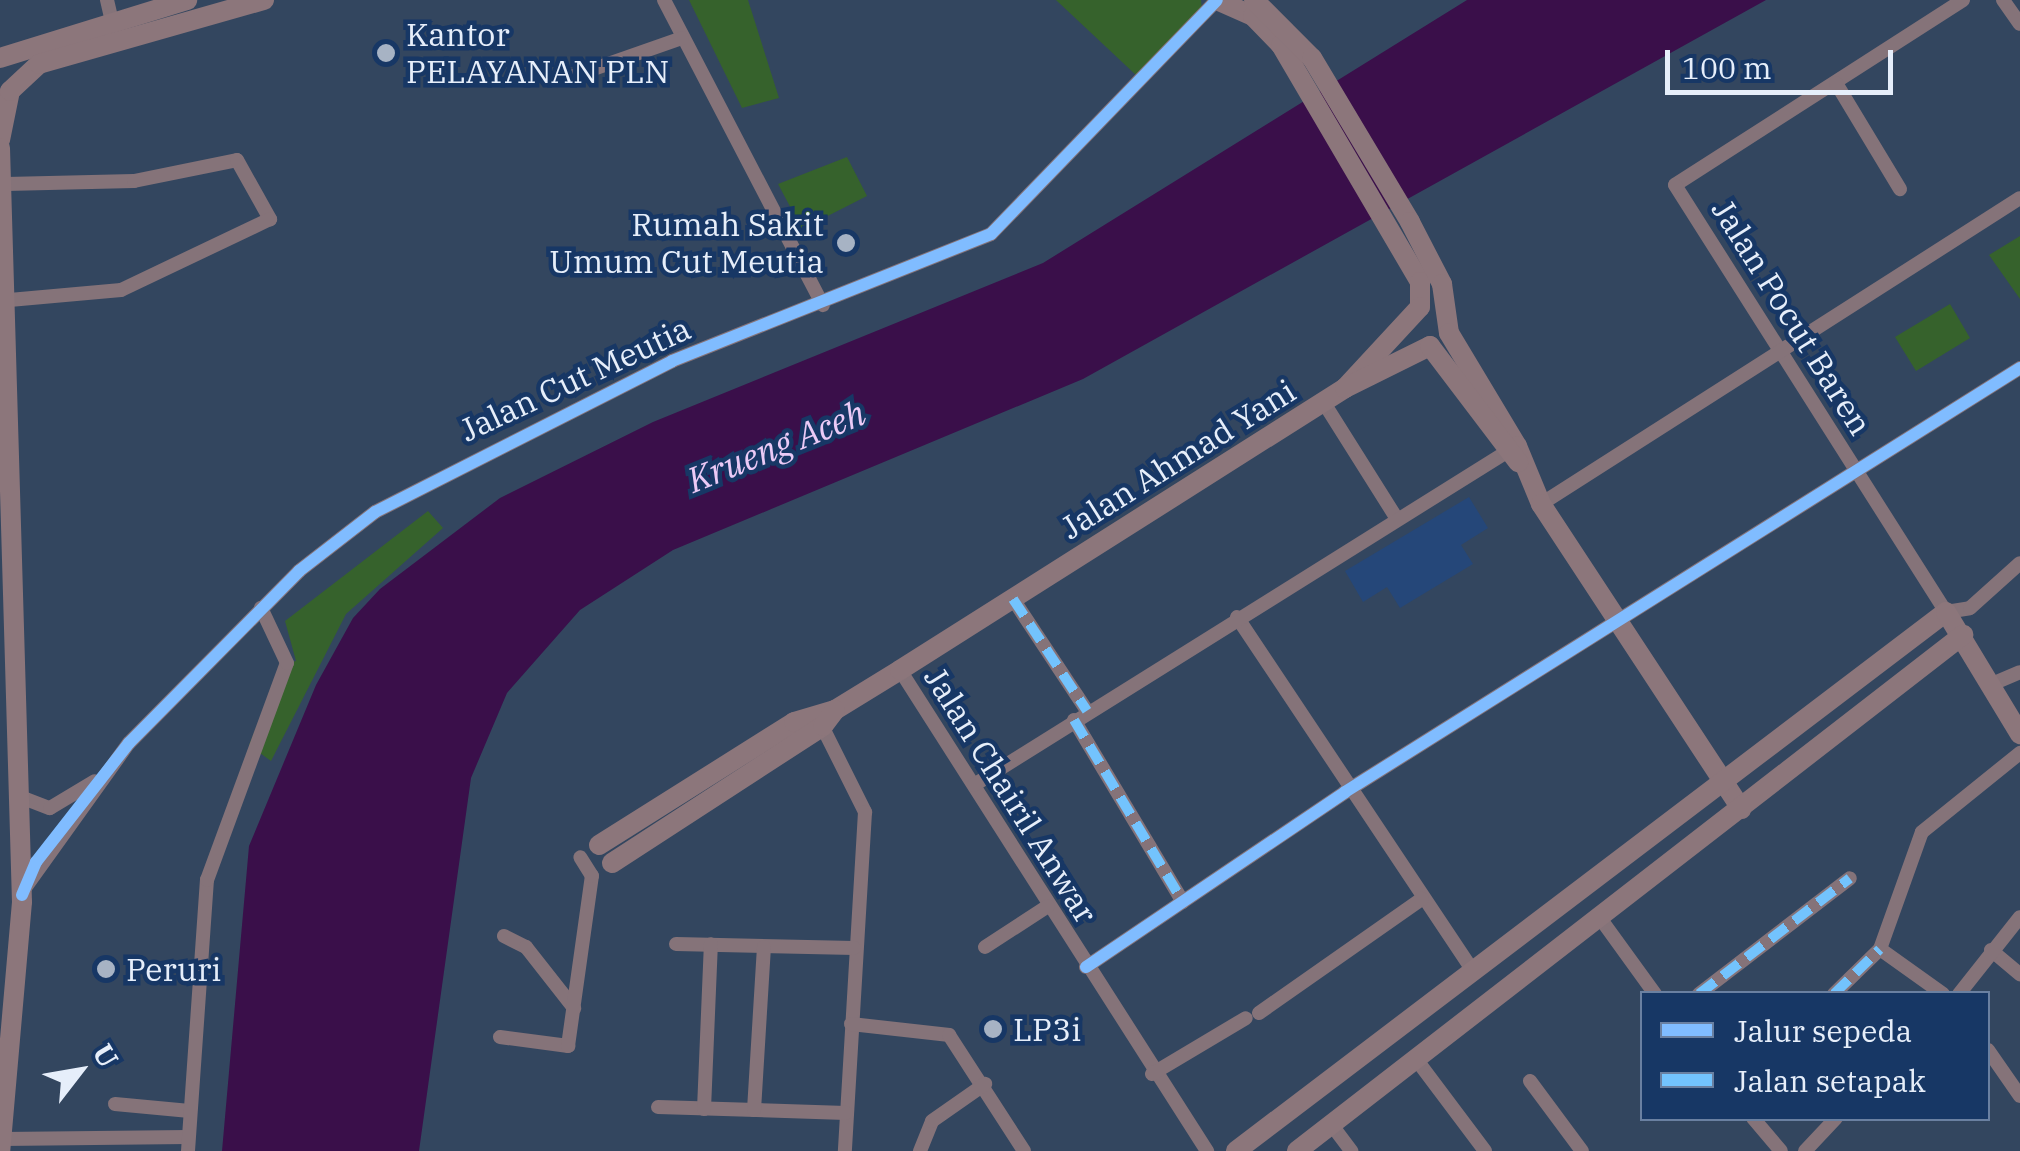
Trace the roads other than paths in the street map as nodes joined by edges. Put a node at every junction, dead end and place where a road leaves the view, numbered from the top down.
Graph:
1 (107, 0) edge
2 (187, 0) edge
3 (264, 0) edge
4 (664, 0) edge
5 (1217, 0) edge
6 (1254, 0) edge
7 (1963, 0) edge
8 (2003, 0) edge
9 (112, 22) junction
10 (2020, 24) edge
11 (69, 38) junction
12 (682, 38) junction
13 (0, 41) edge
14 (0, 58) edge
15 (1304, 64) junction
16 (565, 78) dead end
17 (1836, 83) junction
18 (0, 140) edge
19 (0, 148) edge
20 (6, 184) junction
21 (1900, 189) dead end
22 (2020, 198) edge
23 (1402, 227) junction
24 (10, 300) junction
25 (823, 304) junction
26 (1778, 355) junction
27 (2020, 368) edge
28 (1345, 388) junction
29 (1324, 403) junction
30 (1514, 454) junction
31 (1855, 472) junction
32 (1541, 504) junction
33 (1398, 518) junction
34 (2020, 563) edge
35 (1013, 599) junction
36 (262, 608) junction
37 (1970, 608) junction
38 (1946, 612) junction
39 (1237, 618) junction
40 (1617, 627) junction
41 (1963, 636) junction
42 (900, 670) junction
43 (2020, 672) edge
44 (1992, 684) junction
45 (1087, 711) junction
46 (824, 717) junction
47 (1074, 720) junction
48 (2020, 734) edge
49 (2020, 752) edge
50 (108, 773) junction
51 (1720, 778) junction
52 (974, 785) junction
53 (1345, 792) junction
54 (18, 796) junction
55 (1742, 809) junction
56 (653, 822) junction
57 (599, 845) dead end
58 (580, 858) dead end
59 (612, 864) dead end
60 (1850, 878) dead end
61 (22, 899) junction
62 (1422, 900) junction
63 (1183, 902) junction
64 (1048, 906) junction
65 (0, 910) edge
66 (2020, 916) edge
67 (1600, 918) junction
68 (504, 936) dead end
69 (676, 944) dead end
70 (711, 944) junction
71 (764, 947) junction
72 (985, 947) dead end
73 (854, 948) junction
74 (1880, 950) junction
75 (1991, 950) junction
76 (1086, 966) junction
77 (1472, 972) junction
78 (2020, 974) edge
79 (1654, 991) edge
80 (1703, 991) edge
81 (1837, 991) edge
82 (1940, 991) edge
83 (1960, 991) edge
84 (574, 1008) junction
85 (851, 1024) junction
86 (500, 1037) dead end
87 (1990, 1053) edge
88 (1416, 1059) junction
89 (1152, 1074) junction
90 (1530, 1081) dead end
91 (984, 1084) junction
92 (2020, 1096) edge
93 (115, 1104) dead end
94 (658, 1107) dead end
95 (704, 1109) junction
96 (190, 1110) junction
97 (754, 1110) junction
98 (846, 1113) junction
99 (1755, 1121) edge
100 (1834, 1121) edge
101 (1331, 1124) junction
102 (188, 1144) edge
103 (1, 1145) edge
104 (1814, 1148) edge
105 (845, 1151) edge
106 (920, 1151) edge
107 (1024, 1151) edge
108 (1207, 1151) edge
109 (1236, 1151) edge
110 (1297, 1151) edge
111 (1351, 1151) edge
112 (1484, 1151) edge
113 (1582, 1151) edge
114 (1780, 1151) edge

1 - 9 street
2 - 9 main road
3 - 18 main road
4 - 12 street
5 - 15 main road
5 - 25 street, Jalan Cut Meutia
6 - 15 main road
7 - 17 street
8 - 10 street
9 - 11 main road
11 - 13 main road
11 - 14 main road
12 - 16 street
12 - 25 street
15 - 23 main road
17 - 21 street
17 - 26 street, Jalan Pocut Baren
19 - 20 main road
20 - 24 main road
20 - 24 street
22 - 26 street
23 - 28 main road
23 - 30 main road
24 - 54 main road
25 - 36 street, Jalan Cut Meutia
26 - 31 street, Jalan Pocut Baren
26 - 32 street
27 - 31 street
28 - 29 main road, Jalan Ahmad Yani
28 - 30 main road, Jalan Ahmad Yani
29 - 33 street
29 - 35 main road, Jalan Ahmad Yani
30 - 32 main road
30 - 33 street
31 - 38 street, Jalan Pocut Baren
31 - 40 street
32 - 40 main road
33 - 39 street
34 - 37 street
35 - 42 main road, Jalan Ahmad Yani
35 - 45 street
36 - 50 street, Jalan Cut Meutia
36 - 96 street
37 - 38 street
37 - 41 street
38 - 41 main road, Jalan Pocut Baren
38 - 51 main road
39 - 45 street
39 - 53 street
40 - 51 main road
40 - 53 street
41 - 44 main road, Jalan Pocut Baren
41 - 55 main road
42 - 46 main road, Jalan Ahmad Yani
42 - 52 street, Jalan Chairil Anwar
43 - 44 street
44 - 48 main road, Jalan Pocut Baren
45 - 47 street
46 - 56 main road, Jalan Ahmad Yani
46 - 73 street
47 - 52 street
47 - 63 street
49 - 74 street
50 - 54 street
50 - 61 street, Jalan Cut Meutia
51 - 55 main road
51 - 77 main road
52 - 64 street, Jalan Chairil Anwar
53 - 62 street
53 - 63 street
54 - 61 main road
55 - 67 main road
56 - 57 main road
56 - 59 main road
58 - 84 street
60 - 80 street
61 - 65 main road
61 - 103 main road
62 - 77 street
62 - 89 street
63 - 76 street
64 - 72 street
64 - 76 street, Jalan Chairil Anwar
66 - 75 street
67 - 79 street
67 - 88 main road
68 - 84 street
69 - 70 street
70 - 71 street
70 - 95 street
71 - 73 street
71 - 97 street
73 - 85 street
74 - 81 street
74 - 82 street
75 - 78 street
75 - 83 street
76 - 89 street, Jalan Chairil Anwar
77 - 109 main road
84 - 86 street
85 - 91 street
85 - 98 street
87 - 92 street
88 - 101 main road
88 - 112 street
89 - 108 street, Jalan Chairil Anwar
90 - 113 street
91 - 106 street
91 - 107 street
93 - 96 street
94 - 95 street
95 - 97 street
96 - 102 street
97 - 98 street
98 - 105 street
99 - 114 street
100 - 104 street
101 - 110 main road
101 - 111 street
102 - 103 street

